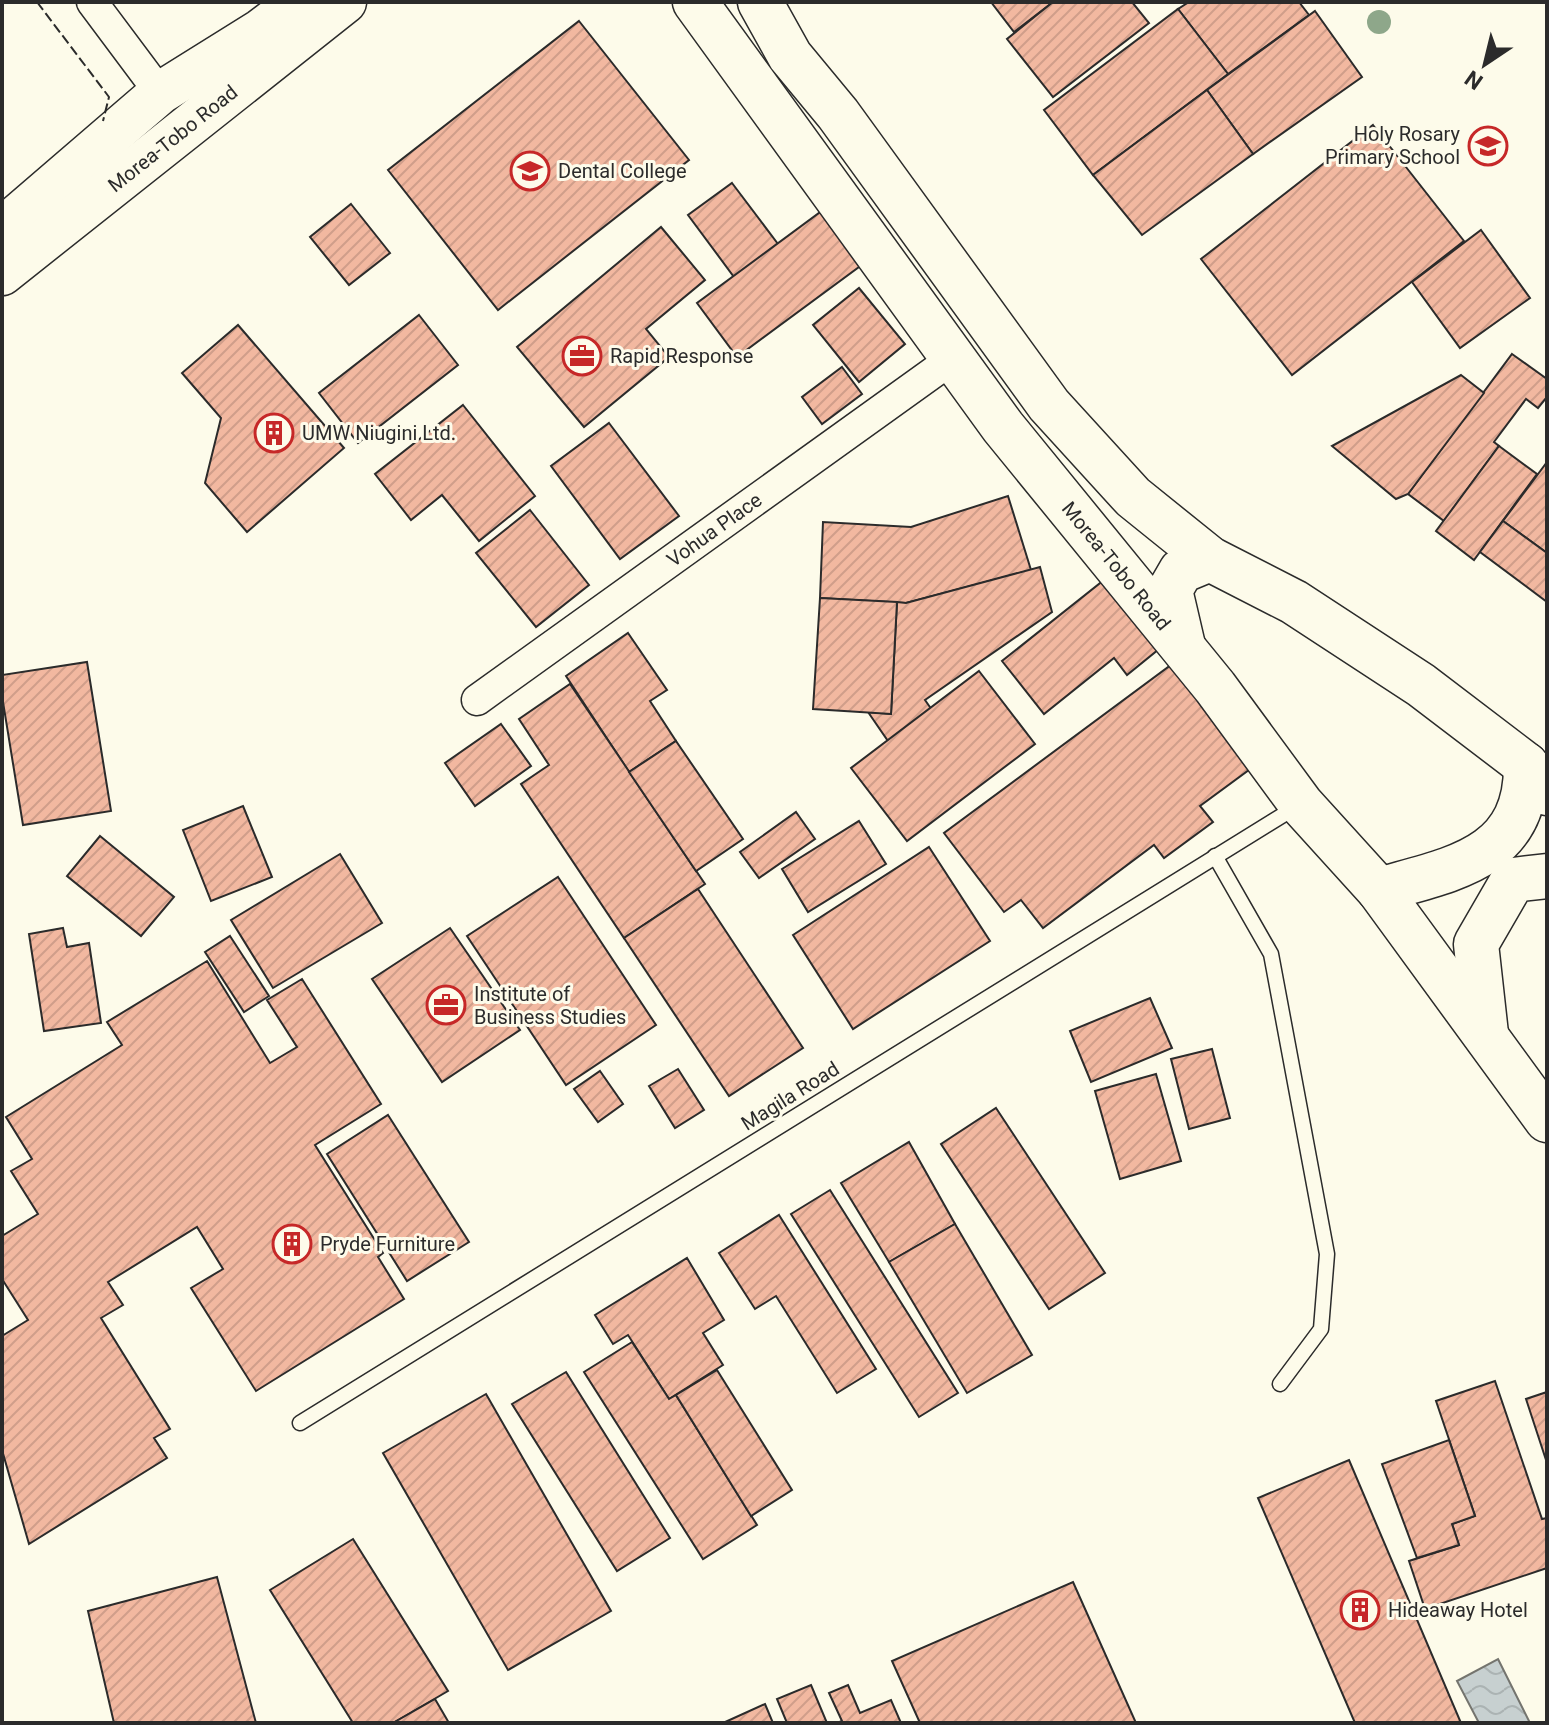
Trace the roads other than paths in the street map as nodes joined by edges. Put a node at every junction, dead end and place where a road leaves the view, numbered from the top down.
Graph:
1 (92, 2) edge
2 (298, 2) edge
3 (345, 2) edge
4 (695, 2) edge
5 (760, 2) edge
6 (256, 74) junction
7 (160, 93) junction
8 (2, 229) edge
9 (2, 274) edge
10 (952, 359) junction
11 (1210, 559) junction
12 (1184, 648) junction
13 (477, 700) dead end
14 (1536, 779) edge
15 (1301, 804) junction
16 (1215, 856) junction
17 (1547, 876) edge
18 (1379, 890) junction
19 (1486, 1036) junction
20 (1547, 1120) edge
21 (1280, 1384) dead end
22 (300, 1423) dead end

1 - 7 street
2 - 7 main road, Morea-Tobo Road
3 - 6 main road, Morea-Tobo Road
4 - 10 highway, Morea-Tobo Road
5 - 11 highway
6 - 7 main road
6 - 9 main road, Morea-Tobo Road
7 - 8 main road, Morea-Tobo Road
10 - 12 highway, Morea-Tobo Road
10 - 13 street, Vohua Place
11 - 12 highway
11 - 14 highway
12 - 15 highway, Morea-Tobo Road
14 - 18 highway
15 - 16 lane, Magila Road
15 - 18 highway, Morea-Tobo Road
16 - 21 lane
16 - 22 lane, Magila Road
17 - 19 highway
18 - 19 highway, Morea-Tobo Road
19 - 20 highway, Morea-Tobo Road

